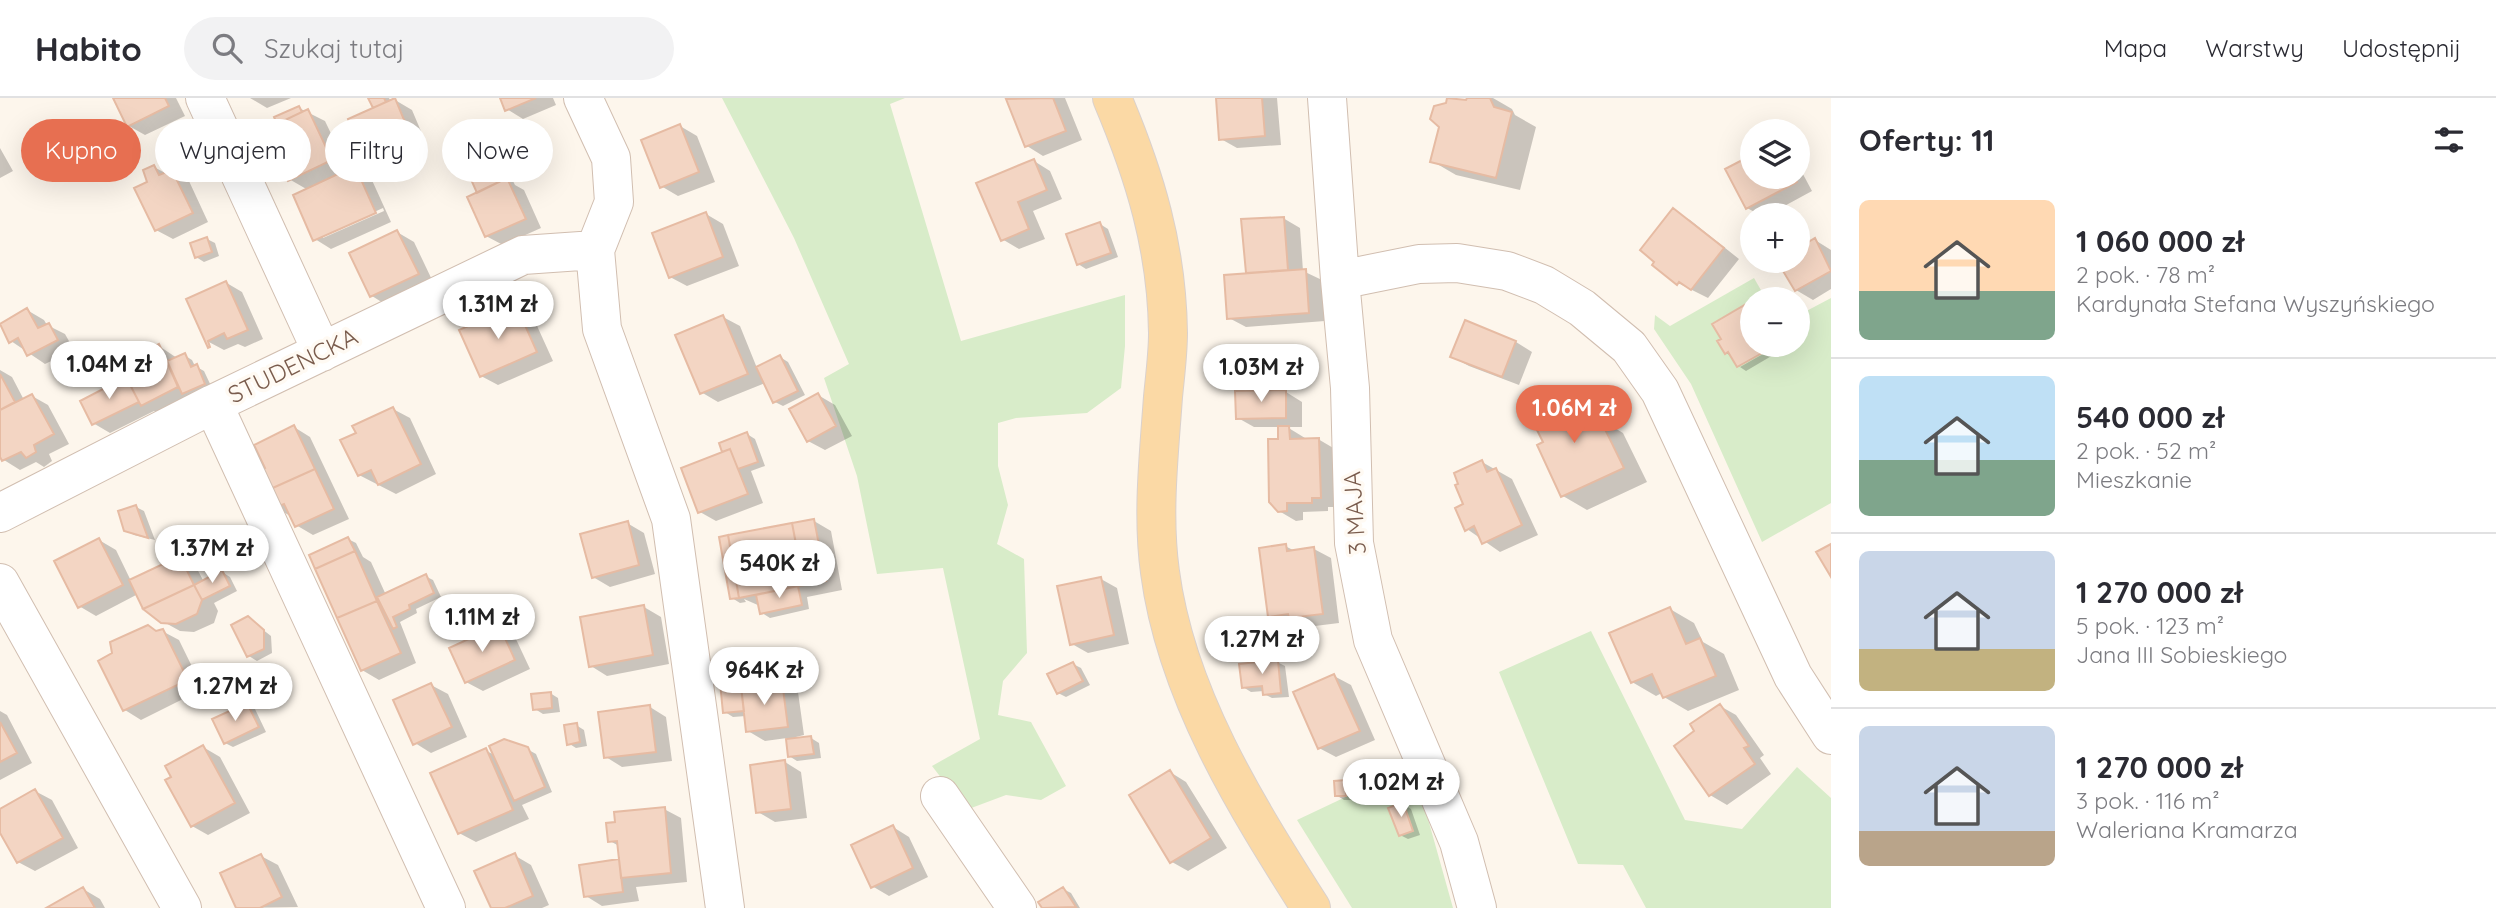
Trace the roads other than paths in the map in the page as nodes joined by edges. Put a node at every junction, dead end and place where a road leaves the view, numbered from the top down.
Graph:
1 (205, 98) edge
2 (583, 98) edge
3 (1112, 98) edge
4 (1327, 98) edge
5 (595, 250) junction
6 (1340, 280) junction
7 (322, 352) junction
8 (213, 404) junction
9 (0, 513) edge
10 (0, 583) edge
11 (1831, 735) edge
12 (940, 796) dead end
13 (182, 908) edge
14 (446, 908) edge
15 (725, 908) edge
16 (1017, 908) edge
17 (1311, 908) edge
18 (1478, 908) edge

1 - 7 street
2 - 5 street
3 - 17 main road
4 - 6 street, 3 MAJA
5 - 7 street, STUDENCKA
5 - 15 street
6 - 11 street
6 - 18 street, 3 MAJA
7 - 8 street, STUDENCKA
8 - 9 street, STUDENCKA
8 - 14 street
10 - 13 street
12 - 16 street

